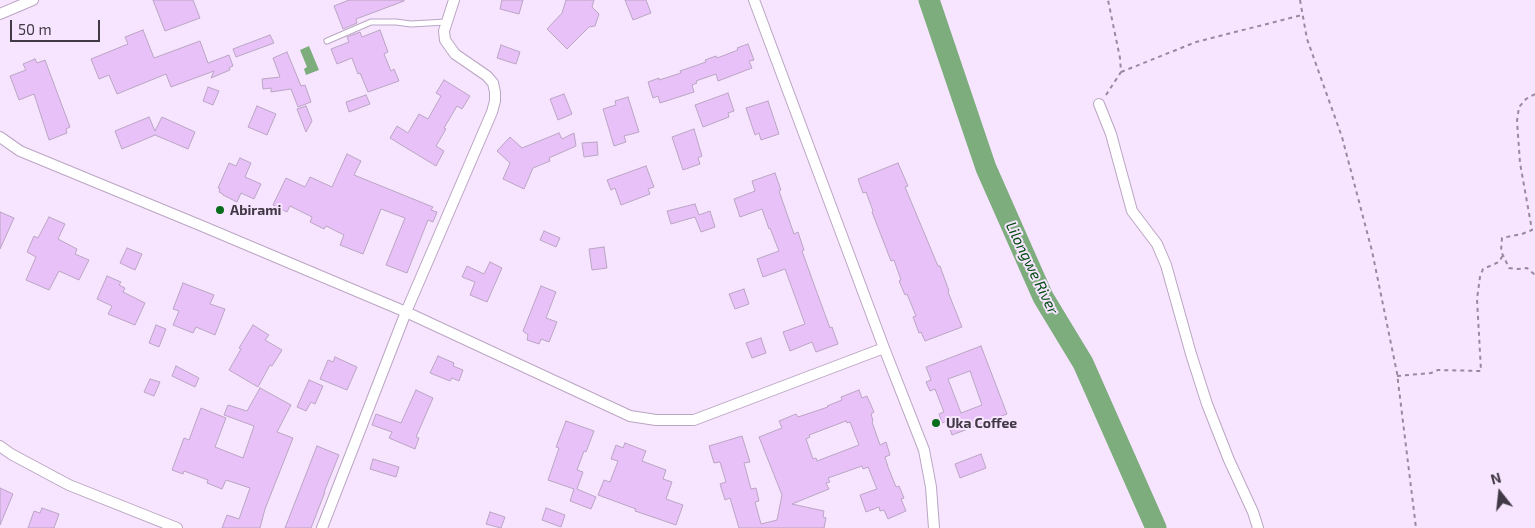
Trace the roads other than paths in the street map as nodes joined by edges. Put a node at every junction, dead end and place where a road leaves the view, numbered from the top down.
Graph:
1 (33, 0) edge
2 (454, 0) edge
3 (754, 0) edge
4 (0, 14) edge
5 (446, 22) junction
6 (327, 41) dead end
7 (1100, 104) road end
8 (0, 137) edge
9 (406, 312) junction
10 (884, 348) junction
11 (0, 446) edge
12 (177, 528) edge
13 (322, 528) edge
14 (934, 528) edge
15 (1258, 528) edge

1 - 4 street
2 - 5 street
3 - 10 street
5 - 6 lane
5 - 9 street
7 - 15 street
8 - 9 street
9 - 10 street
9 - 13 street
10 - 14 street
11 - 12 street

